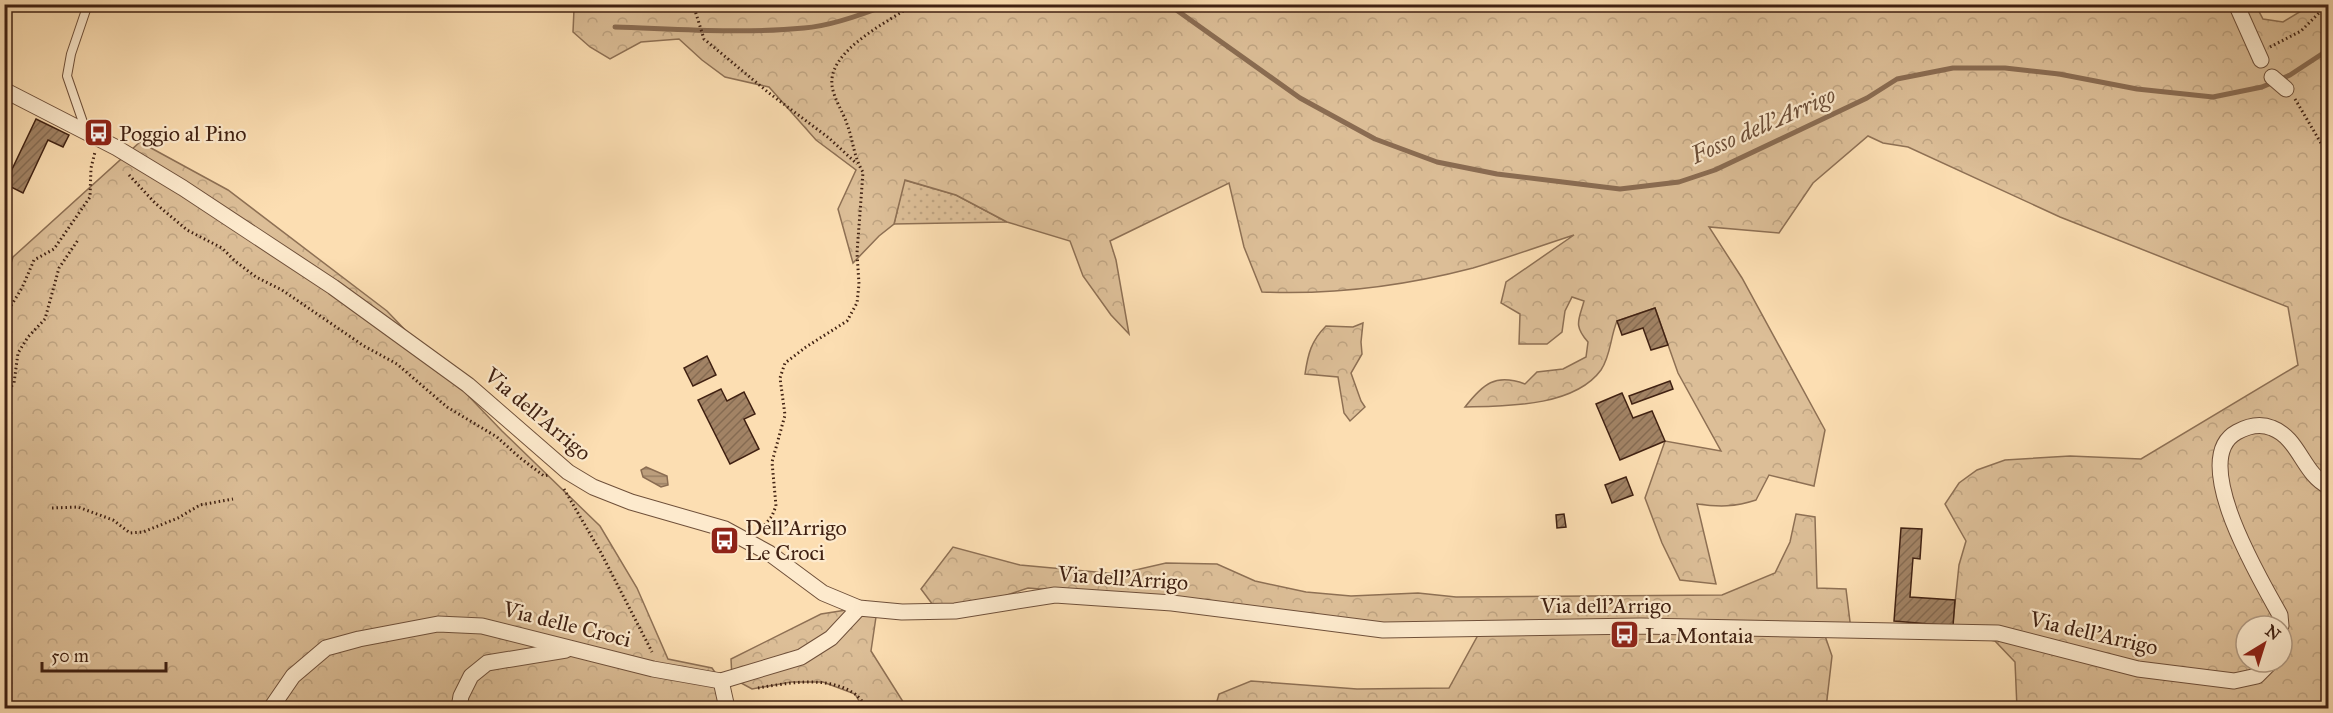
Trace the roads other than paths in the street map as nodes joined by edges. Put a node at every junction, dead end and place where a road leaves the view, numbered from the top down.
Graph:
1 (88, 4) edge
2 (2236, 4) edge
3 (2261, 60) road end
4 (2272, 77) dead end
5 (2286, 89) road end
6 (4, 90) edge
7 (93, 135) junction
8 (2328, 486) edge
9 (859, 608) junction
10 (2279, 614) edge
11 (572, 649) junction
12 (2258, 674) edge
13 (726, 679) junction
14 (271, 708) edge
15 (459, 708) edge
16 (727, 708) edge

1 - 7 lane
2 - 3 street
4 - 5 street
6 - 7 street, Via dell'Arrigo
7 - 9 street, Via dell'Arrigo
8 - 10 street
9 - 12 street, Via dell'Arrigo
9 - 13 street, Via delle Croci
11 - 13 street, Via delle Croci
11 - 14 street, Via delle Croci
11 - 15 street
13 - 16 street

